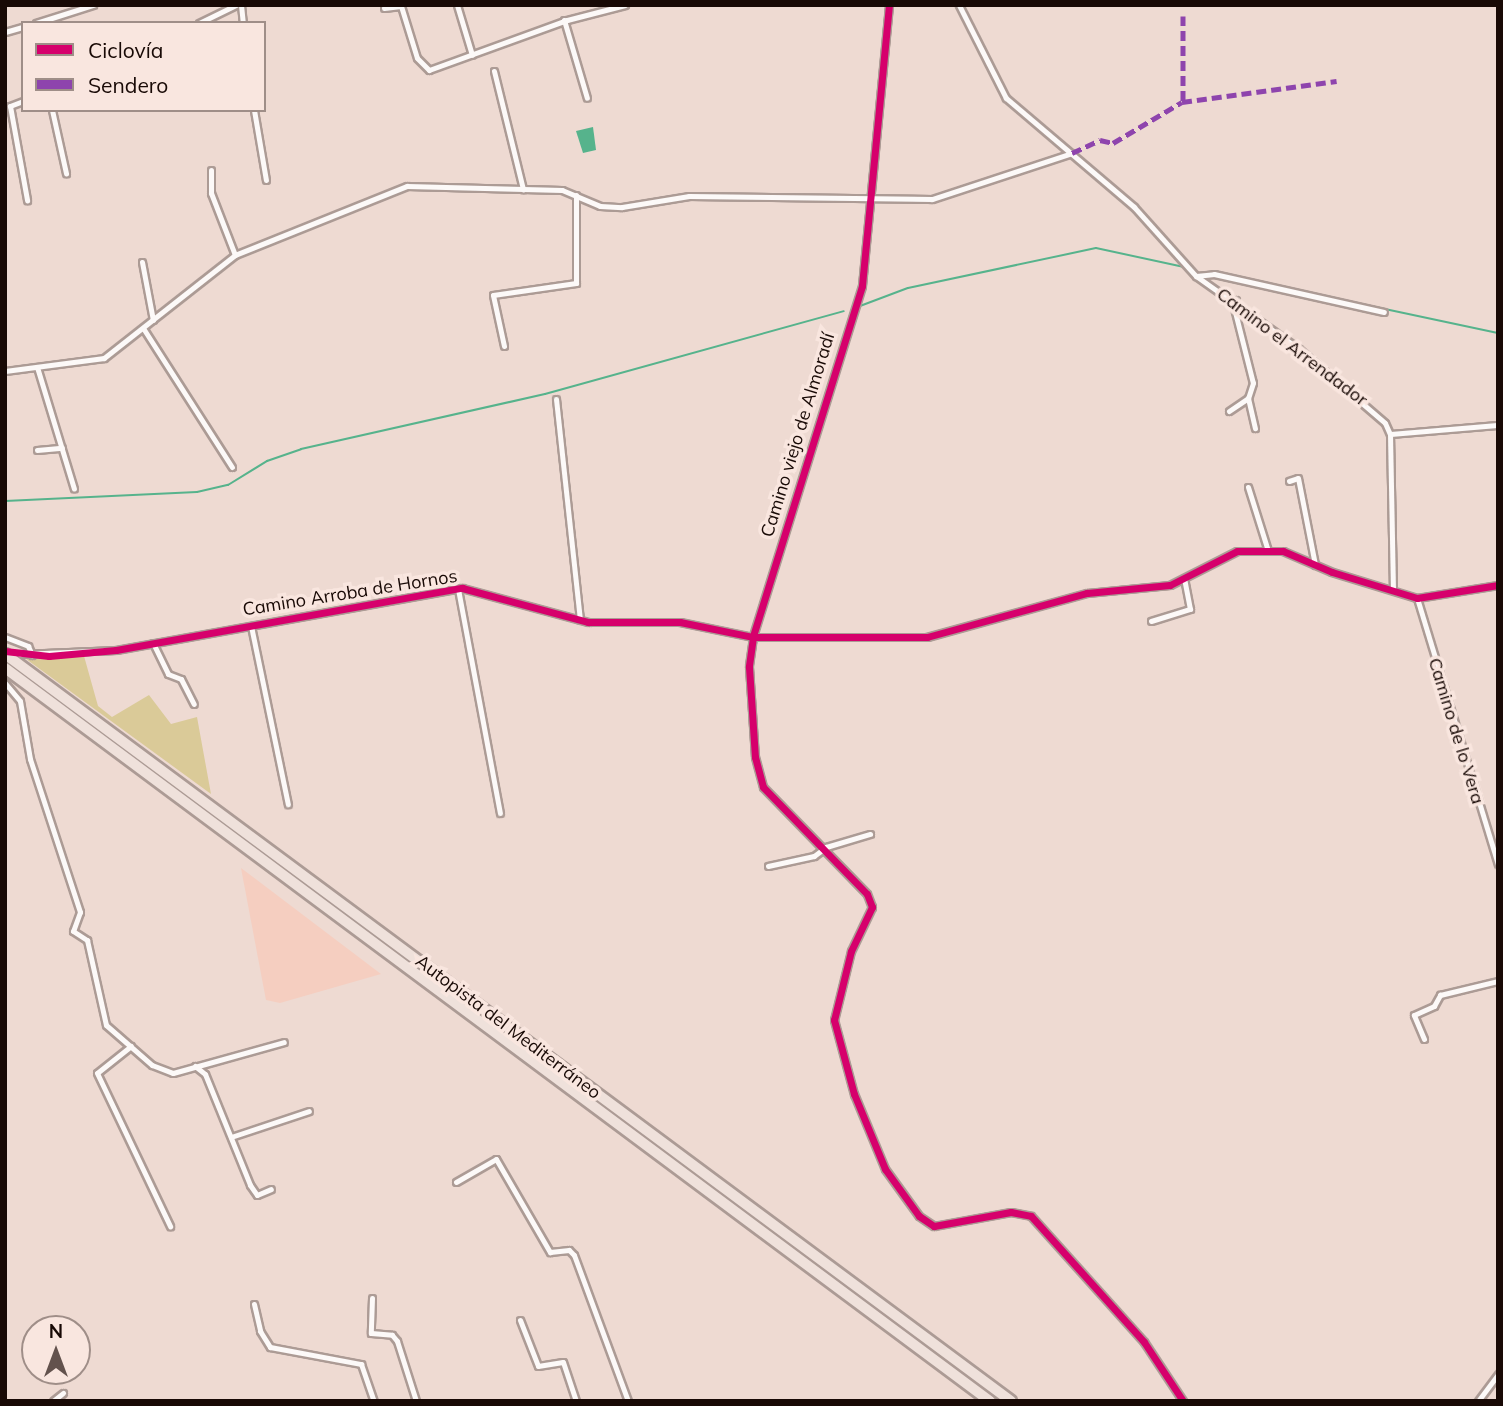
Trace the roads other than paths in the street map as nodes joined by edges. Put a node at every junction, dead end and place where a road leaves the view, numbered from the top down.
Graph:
1 (93, 5) edge
2 (239, 5) edge
3 (457, 5) edge
4 (625, 5) edge
5 (889, 5) edge
6 (959, 5) edge
7 (384, 8) dead end
8 (564, 20) junction
9 (42, 21) edge
10 (203, 21) edge
11 (472, 55) junction
12 (494, 71) dead end
13 (587, 98) dead end
14 (21, 102) edge
15 (52, 112) edge
16 (254, 112) edge
17 (1072, 153) junction
18 (211, 170) dead end
19 (66, 173) dead end
20 (266, 180) dead end
21 (523, 189) junction
22 (576, 194) junction
23 (873, 198) junction
24 (27, 200) dead end
25 (235, 255) junction
26 (142, 262) dead end
27 (1196, 276) junction
28 (1236, 300) junction
29 (1384, 312) dead end
30 (153, 320) junction
31 (143, 328) junction
32 (504, 346) dead end
33 (37, 367) junction
34 (5, 371) edge
35 (1248, 398) junction
36 (556, 399) dead end
37 (1229, 411) dead end
38 (1498, 425) edge
39 (1255, 428) dead end
40 (1390, 434) junction
41 (62, 449) junction
42 (37, 450) dead end
43 (232, 467) dead end
44 (1289, 481) dead end
45 (1248, 487) dead end
46 (74, 489) dead end
47 (1268, 551) junction
48 (1315, 565) junction
49 (1184, 579) junction
50 (1498, 585) edge
51 (457, 589) junction
52 (1393, 589) junction
53 (1417, 598) junction
54 (580, 620) junction
55 (1151, 621) dead end
56 (251, 626) junction
57 (5, 637) edge
58 (753, 637) junction
59 (153, 643) junction
60 (5, 654) edge
61 (20, 654) dead end
62 (32, 655) junction
63 (5, 668) edge
64 (5, 683) edge
65 (194, 704) dead end
66 (288, 804) dead end
67 (500, 813) dead end
68 (870, 834) dead end
69 (823, 849) junction
70 (1498, 864) edge
71 (768, 866) dead end
72 (1498, 981) edge
73 (1424, 1039) dead end
74 (284, 1042) dead end
75 (131, 1046) junction
76 (195, 1066) junction
77 (309, 1111) dead end
78 (231, 1137) junction
79 (456, 1182) dead end
80 (271, 1189) dead end
81 (170, 1226) dead end
82 (372, 1298) dead end
83 (254, 1304) dead end
84 (520, 1320) dead end
85 (1498, 1374) edge
86 (63, 1393) dead end
87 (53, 1401) edge
88 (374, 1401) edge
89 (416, 1401) edge
90 (576, 1401) edge
91 (628, 1401) edge
92 (990, 1401) edge
93 (1011, 1401) edge
94 (1183, 1401) edge
95 (1478, 1401) edge

1 - 9 street
2 - 10 street
3 - 11 street
4 - 8 street
5 - 23 street, Camino viejo de Almoradí
6 - 17 street, Camino el Arrendador
7 - 11 street
8 - 11 street
8 - 13 street
12 - 21 street
14 - 24 street
15 - 19 street
16 - 20 street
17 - 23 street
17 - 27 street, Camino el Arrendador
18 - 25 street
21 - 22 street
21 - 25 street
22 - 23 street
22 - 32 street
23 - 58 street, Camino viejo de Almoradí
25 - 30 street
26 - 30 street
27 - 28 street, Camino el Arrendador
27 - 29 street, Camino el Arrendador
28 - 35 street
28 - 40 street, Camino el Arrendador
30 - 31 street
31 - 33 street
31 - 43 street
33 - 34 street
33 - 41 street
35 - 37 street
35 - 39 street
36 - 54 street
38 - 40 street
40 - 52 street
41 - 42 street
41 - 46 street
44 - 48 street
45 - 47 street
47 - 48 street, Camino Arroba de Hornos
47 - 49 street, Camino Arroba de Hornos
48 - 52 street, Camino Arroba de Hornos
49 - 55 street
49 - 58 street, Camino Arroba de Hornos
50 - 53 street, Camino Arroba de Hornos
51 - 54 street, Camino Arroba de Hornos
51 - 56 street, Camino Arroba de Hornos
51 - 67 street
52 - 53 street, Camino Arroba de Hornos
53 - 70 street, Camino de lo Vera
54 - 58 street, Camino Arroba de Hornos
56 - 59 street, Camino Arroba de Hornos
56 - 66 street
57 - 62 street
58 - 69 street, Camino viejo de Almoradí
59 - 62 street, Camino Arroba de Hornos
59 - 65 street
60 - 93 highway, Autopista del Mediterráneo
61 - 62 street, Camino Arroba de Hornos
63 - 92 highway, Autopista del Mediterráneo
64 - 75 street
68 - 69 street
69 - 71 street
69 - 94 street, Camino viejo de Almoradí
72 - 73 street
74 - 76 street
75 - 76 street
75 - 81 street
76 - 78 street
77 - 78 street
78 - 80 street
79 - 91 street
82 - 89 street
83 - 88 street
84 - 90 street
85 - 95 street
86 - 87 street

